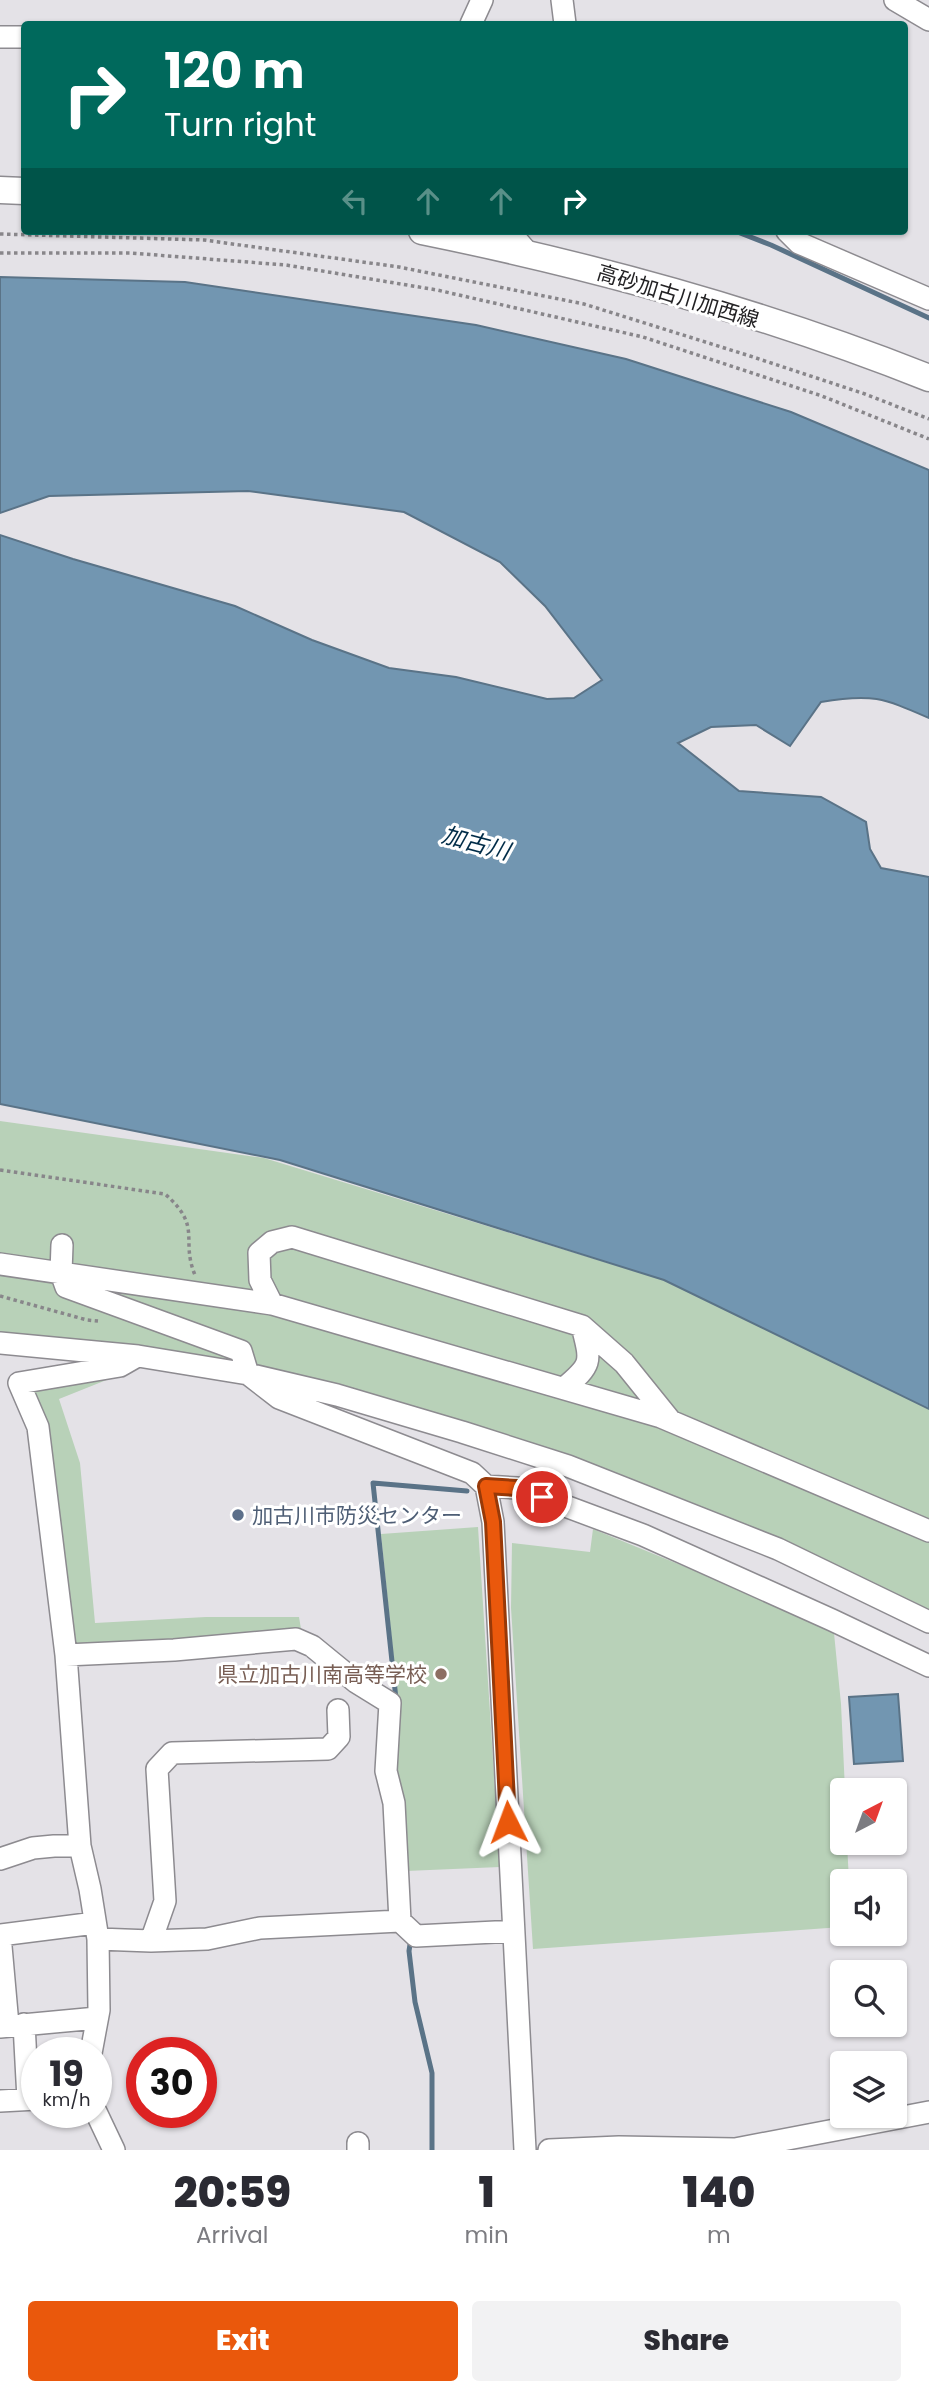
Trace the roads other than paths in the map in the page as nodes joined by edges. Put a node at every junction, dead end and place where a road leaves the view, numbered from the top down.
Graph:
1 (482, 0) edge
2 (562, 0) edge
3 (895, 0) edge
4 (929, 20) edge
5 (472, 21) edge
6 (564, 21) edge
7 (0, 37) edge
8 (21, 37) edge
9 (0, 190) edge
10 (21, 191) edge
11 (441, 235) edge
12 (510, 235) edge
13 (791, 235) edge
14 (528, 253) junction
15 (929, 299) edge
16 (929, 378) edge
17 (62, 1245) dead end
18 (0, 1264) edge
19 (61, 1273) junction
20 (272, 1304) junction
21 (582, 1326) junction
22 (0, 1343) edge
23 (138, 1356) junction
24 (248, 1374) junction
25 (564, 1388) junction
26 (670, 1420) junction
27 (486, 1486) junction
28 (929, 1531) edge
29 (929, 1622) edge
30 (66, 1655) junction
31 (929, 1666) edge
32 (338, 1710) dead end
33 (80, 1846) junction
34 (0, 1859) edge
35 (400, 1921) junction
36 (97, 1931) junction
37 (513, 1931) junction
38 (0, 1935) edge
39 (152, 1941) junction
40 (97, 2018) junction
41 (11, 2025) edge
42 (94, 2037) edge
43 (21, 2060) edge
44 (21, 2100) edge
45 (0, 2101) edge
46 (929, 2112) edge
47 (102, 2128) edge
48 (109, 2147) edge
49 (525, 2150) edge
50 (549, 2150) edge

1 - 5 street
2 - 6 street
3 - 4 street
7 - 8 street
9 - 10 main road
11 - 14 main road, 高砂加古川加西線
12 - 14 street
13 - 15 street
14 - 16 main road, 高砂加古川加西線
17 - 19 street
18 - 19 street
19 - 20 street
19 - 24 street
20 - 21 street
20 - 25 street
21 - 25 street
21 - 26 street
22 - 23 street
23 - 24 street
23 - 30 street
24 - 27 street
24 - 29 street
25 - 26 street
26 - 28 street
27 - 31 street
27 - 37 street
30 - 33 street
30 - 35 street
32 - 39 street
33 - 34 street
33 - 36 street
35 - 37 street
35 - 39 street
36 - 38 street
36 - 39 street
36 - 40 street
37 - 49 street
38 - 41 street
40 - 41 street
40 - 42 street
41 - 43 street
44 - 45 street
46 - 50 street
47 - 48 street

